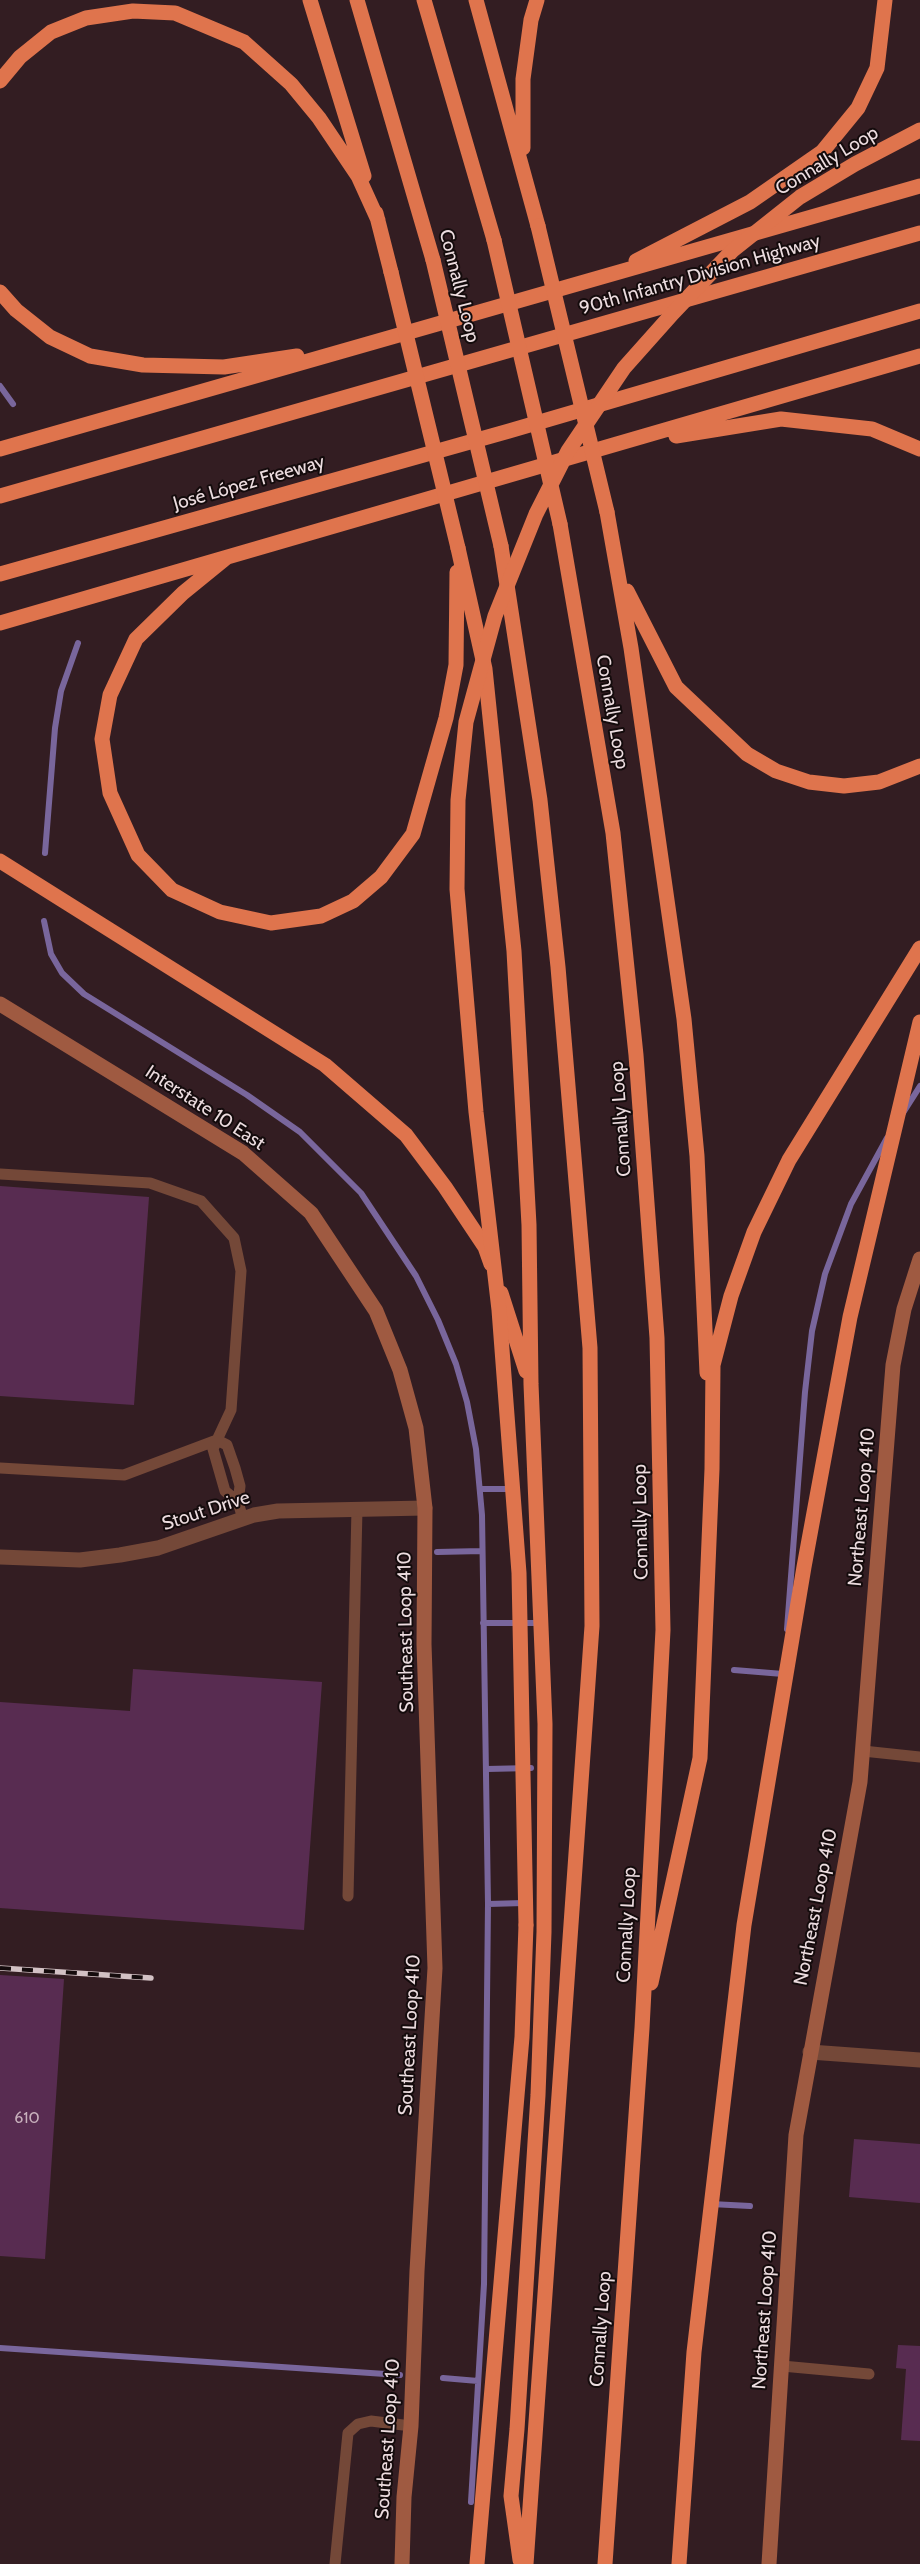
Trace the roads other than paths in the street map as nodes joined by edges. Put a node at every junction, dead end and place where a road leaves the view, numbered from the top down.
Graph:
1 (310, 0) edge
2 (357, 0) edge
3 (424, 0) edge
4 (476, 0) edge
5 (537, 0) edge
6 (885, 0) edge
7 (0, 81) edge
8 (920, 130) edge
9 (524, 176) junction
10 (920, 186) edge
11 (378, 220) junction
12 (920, 233) edge
13 (611, 274) junction
14 (0, 292) edge
15 (920, 311) edge
16 (358, 347) junction
17 (920, 356) edge
18 (630, 442) junction
19 (0, 449) edge
20 (920, 449) edge
21 (0, 496) edge
22 (458, 548) junction
23 (226, 558) junction
24 (617, 568) junction
25 (0, 574) edge
26 (0, 623) edge
27 (920, 766) edge
28 (0, 861) edge
29 (920, 948) edge
30 (0, 1004) edge
31 (920, 1022) edge
32 (0, 1174) edge
33 (920, 1260) edge
34 (530, 1384) junction
35 (219, 1445) junction
36 (0, 1468) edge
37 (712, 1470) junction
38 (238, 1502) junction
39 (425, 1508) junction
40 (357, 1509) junction
41 (243, 1519) junction
42 (0, 1557) edge
43 (862, 1751) junction
44 (920, 1757) edge
45 (348, 1896) dead end
46 (642, 2028) junction
47 (810, 2052) junction
48 (920, 2060) edge
49 (782, 2366) junction
50 (869, 2374) dead end
51 (411, 2426) junction
52 (486, 2464) junction
53 (335, 2564) edge
54 (402, 2564) edge
55 (469, 2564) edge
56 (477, 2564) edge
57 (520, 2564) edge
58 (526, 2564) edge
59 (605, 2564) edge
60 (679, 2564) edge
61 (769, 2564) edge

1 - 11 highway
2 - 58 highway, Connally Loop, bridge
3 - 46 highway, Connally Loop, bridge
4 - 9 highway
5 - 9 highway
6 - 13 highway
7 - 11 highway
8 - 52 highway, Connally Loop, bridge
9 - 24 highway, bridge
10 - 13 highway
11 - 22 highway, bridge
12 - 21 highway, 90th Infantry Division Highway
13 - 16 highway
14 - 16 highway
15 - 25 highway, José López Freeway
16 - 19 highway
17 - 18 highway
18 - 20 highway
18 - 23 highway
22 - 23 highway
22 - 34 highway
23 - 26 highway
24 - 27 highway
24 - 37 highway
28 - 34 highway
29 - 37 highway
30 - 39 main road, Interstate 10 East
31 - 60 highway
32 - 35 lane
33 - 43 main road, Northeast Loop 410
34 - 57 highway
35 - 36 lane
35 - 38 lane
35 - 38 lane
37 - 46 highway
38 - 41 lane
39 - 40 street, Stout Drive
39 - 51 main road, Southeast Loop 410
40 - 41 street, Stout Drive
40 - 45 lane
41 - 42 street, Stout Drive
43 - 44 lane
43 - 47 main road, Northeast Loop 410
46 - 59 highway, Connally Loop
47 - 48 street
47 - 49 main road, Northeast Loop 410
49 - 50 lane
49 - 61 main road, Northeast Loop 410
51 - 53 lane
51 - 54 main road, Southeast Loop 410
52 - 55 highway
52 - 56 highway

